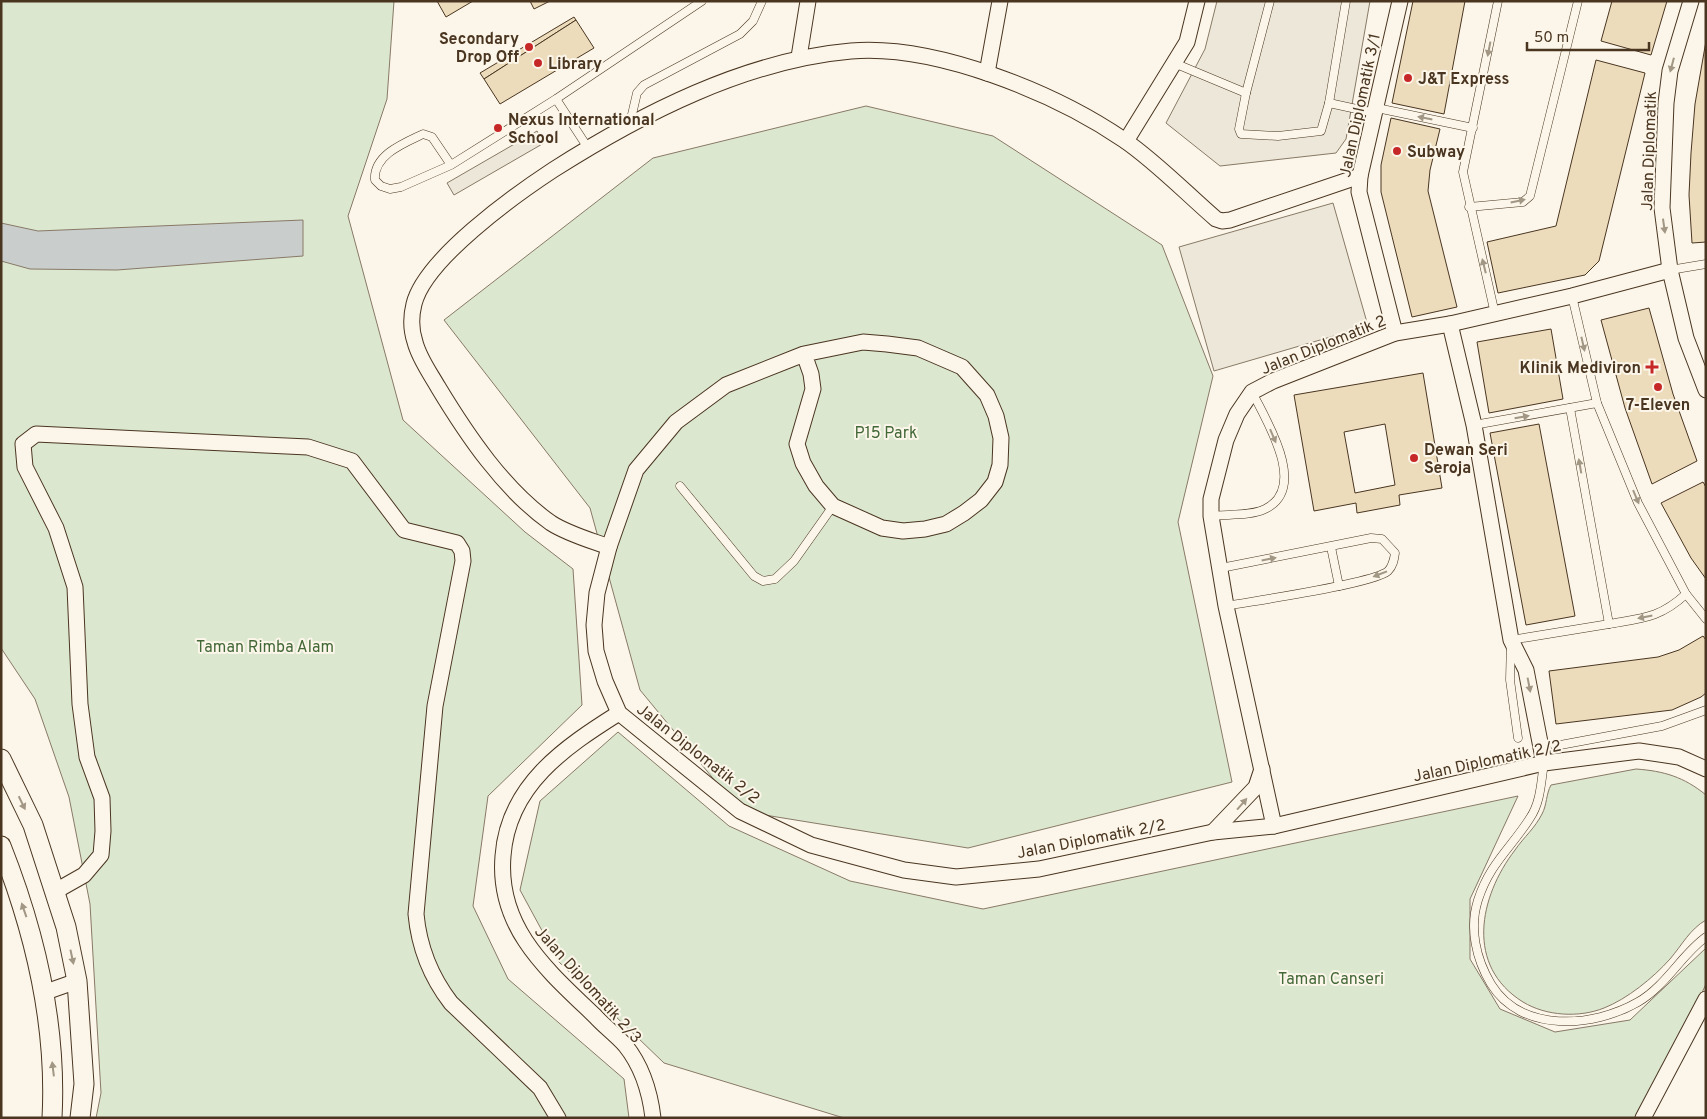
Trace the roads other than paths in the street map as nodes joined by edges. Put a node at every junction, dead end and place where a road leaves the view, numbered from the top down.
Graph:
1 (702, 1) edge
2 (762, 1) edge
3 (808, 1) edge
4 (1000, 1) edge
5 (1197, 1) edge
6 (1270, 1) edge
7 (1346, 1) edge
8 (1400, 1) edge
9 (1498, 1) edge
10 (1578, 1) edge
11 (1691, 1) edge
12 (799, 57) junction
13 (1174, 63) junction
14 (987, 73) junction
15 (1246, 93) junction
16 (556, 99) junction
17 (1329, 103) junction
18 (1376, 111) junction
19 (630, 125) junction
20 (1473, 128) junction
21 (1126, 141) junction
22 (588, 148) junction
23 (451, 165) junction
24 (1360, 176) junction
25 (1470, 207) junction
26 (1706, 264) edge
27 (1670, 270) junction
28 (1572, 296) junction
29 (1495, 314) junction
30 (1450, 324) junction
31 (1395, 333) junction
32 (804, 354) junction
33 (1706, 390) edge
34 (1252, 392) junction
35 (1597, 403) junction
36 (1570, 408) junction
37 (1474, 425) junction
38 (680, 486) dead end
39 (833, 506) junction
40 (1212, 516) junction
41 (609, 547) junction
42 (1331, 547) junction
43 (1221, 568) junction
44 (1339, 586) junction
45 (1686, 594) junction
46 (1226, 606) junction
47 (1706, 619) edge
48 (1609, 624) junction
49 (1511, 640) junction
50 (1706, 710) edge
51 (619, 713) junction
52 (1518, 738) dead end
53 (1555, 746) dead end
54 (1, 759) edge
55 (1544, 763) junction
56 (1262, 769) junction
57 (1706, 769) edge
58 (1274, 826) junction
59 (1213, 832) junction
60 (1, 846) edge
61 (54, 892) junction
62 (1706, 937) edge
63 (77, 981) junction
64 (43, 993) junction
65 (1706, 999) edge
66 (52, 1118) edge
67 (80, 1118) edge
68 (558, 1118) edge
69 (653, 1118) edge
70 (1643, 1118) edge

1 - 16 lane
2 - 19 lane
3 - 12 street
4 - 14 street
5 - 13 street
6 - 15 lane
7 - 17 lane
8 - 18 street, Jalan Diplomatik 3/1
9 -> 20 lane
25 -> 10 lane
11 -> 27 street, Jalan Diplomatik
12 - 14 street
12 - 19 street
13 - 15 lane
13 - 21 street
14 - 21 street
15 - 17 lane
16 - 22 lane
16 - 23 lane
17 - 18 lane
20 -> 18 lane
18 - 24 street, Jalan Diplomatik 3/1
19 - 22 street
20 - 25 lane
21 - 24 street
22 - 41 street
23 - 23 lane
24 - 31 street, Jalan Diplomatik 3/1
29 -> 25 lane
26 - 27 lane
27 - 28 street, Jalan Diplomatik 2
27 - 33 street, Jalan Diplomatik
28 - 29 street, Jalan Diplomatik 2
28 -> 35 lane
29 - 30 street, Jalan Diplomatik 2
30 - 31 street, Jalan Diplomatik 2
30 - 37 street
31 - 34 street, Jalan Diplomatik 2
32 - 39 street, Jalan Diplomatik 2/2
32 - 39 street, Jalan Diplomatik 2/2
32 - 41 street, Jalan Diplomatik 2/2
34 - 40 street, Jalan Diplomatik 2
34 -> 40 lane
35 - 36 lane
35 -> 45 lane
37 -> 36 lane
48 -> 36 lane
37 - 49 street
38 - 39 lane
40 - 43 street, Jalan Diplomatik 2
41 - 51 street, Jalan Diplomatik 2/2
43 -> 42 lane
42 - 44 lane
42 -> 44 lane
43 - 46 street, Jalan Diplomatik 2
44 - 46 lane
45 - 47 lane
45 -> 48 lane
46 - 56 street, Jalan Diplomatik 2
48 - 49 lane
49 - 52 lane
49 -> 55 street
50 - 53 lane
51 - 59 street, Jalan Diplomatik 2/2
51 - 69 street, Jalan Diplomatik 2/3
54 -> 61 street
55 - 57 street, Jalan Diplomatik 2/2
55 - 58 street, Jalan Diplomatik 2/2
55 - 62 lane
56 - 58 street, Jalan Diplomatik 2
59 -> 56 street
58 - 59 street, Jalan Diplomatik 2/2
64 -> 60 street
61 -> 63 street
61 - 68 street
63 - 64 street
63 - 67 street
66 -> 64 street
65 - 70 street

